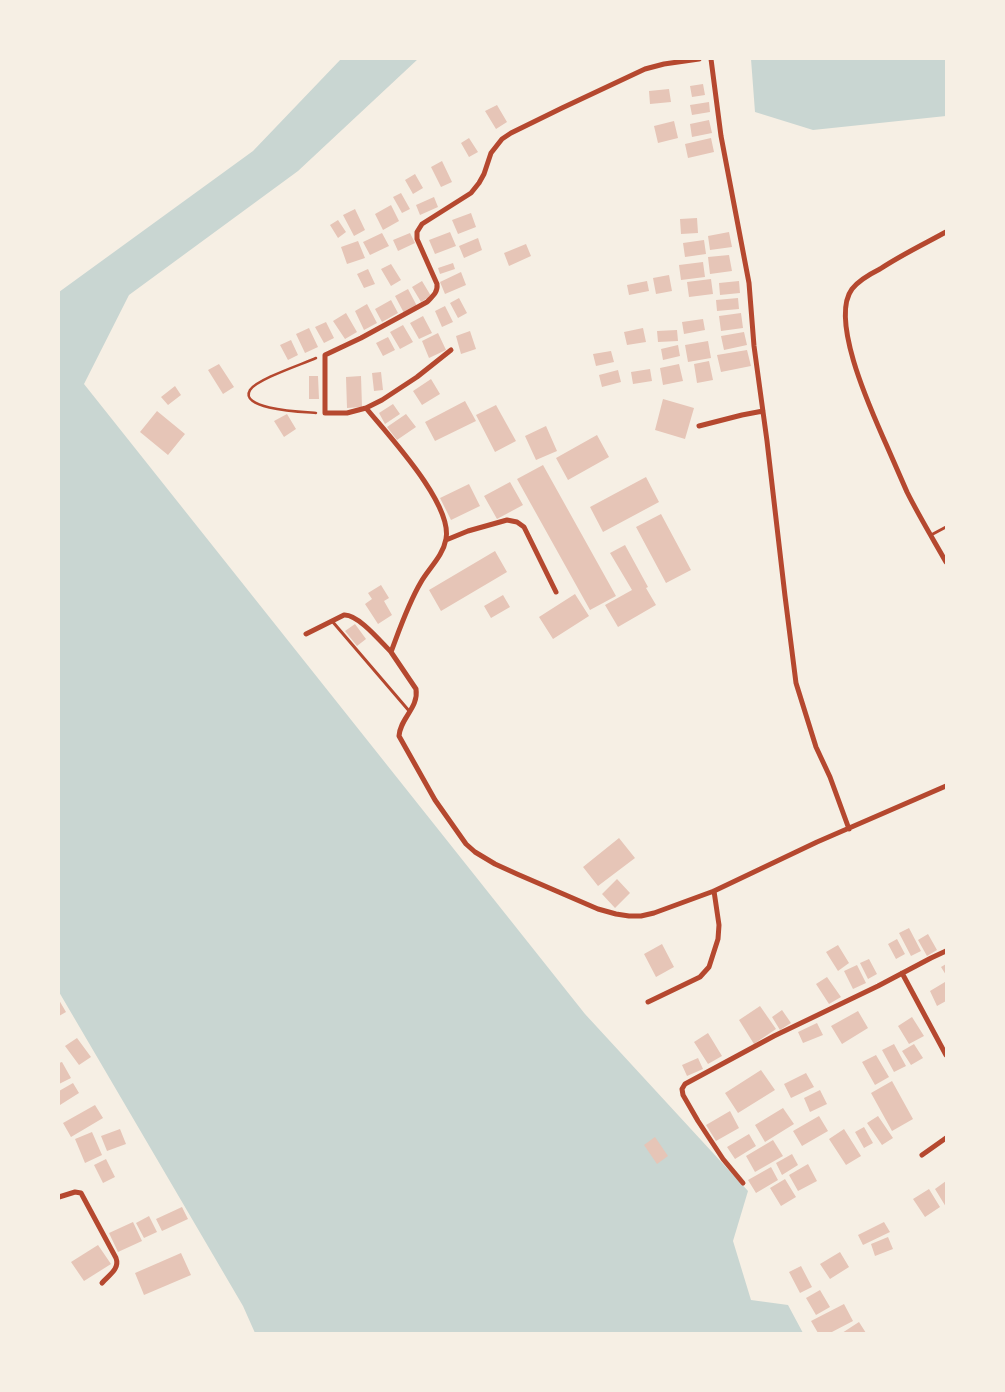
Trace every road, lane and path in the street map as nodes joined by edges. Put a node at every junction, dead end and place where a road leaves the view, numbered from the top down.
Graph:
1 (699, 59) edge
2 (711, 59) edge
3 (946, 232) edge
4 (451, 350) dead end
5 (325, 355) junction
6 (366, 408) junction
7 (763, 411) junction
8 (325, 413) junction
9 (699, 426) dead end
10 (946, 527) edge
11 (931, 536) junction
12 (446, 540) junction
13 (946, 562) edge
14 (556, 592) dead end
15 (332, 621) junction
16 (306, 634) dead end
17 (390, 652) junction
18 (410, 713) junction
19 (946, 786) edge
20 (849, 829) junction
21 (714, 891) junction
22 (946, 951) edge
23 (902, 973) junction
24 (648, 1002) dead end
25 (946, 1055) edge
26 (946, 1138) edge
27 (922, 1155) dead end
28 (743, 1183) dead end
29 (59, 1197) edge
30 (102, 1283) dead end

1 - 5 street
2 - 7 street
3 - 11 street
4 - 6 street
5 - 8 street
5 - 8 path
6 - 8 street
6 - 12 street
7 - 9 street
7 - 20 street
10 - 11 lane
11 - 13 street
12 - 14 street
12 - 17 street
15 - 16 street
15 - 17 street
15 - 18 lane
17 - 18 street
18 - 21 street
19 - 20 street
20 - 21 street
21 - 24 street
22 - 23 street
23 - 25 street
23 - 28 street
26 - 27 street
29 - 30 street

